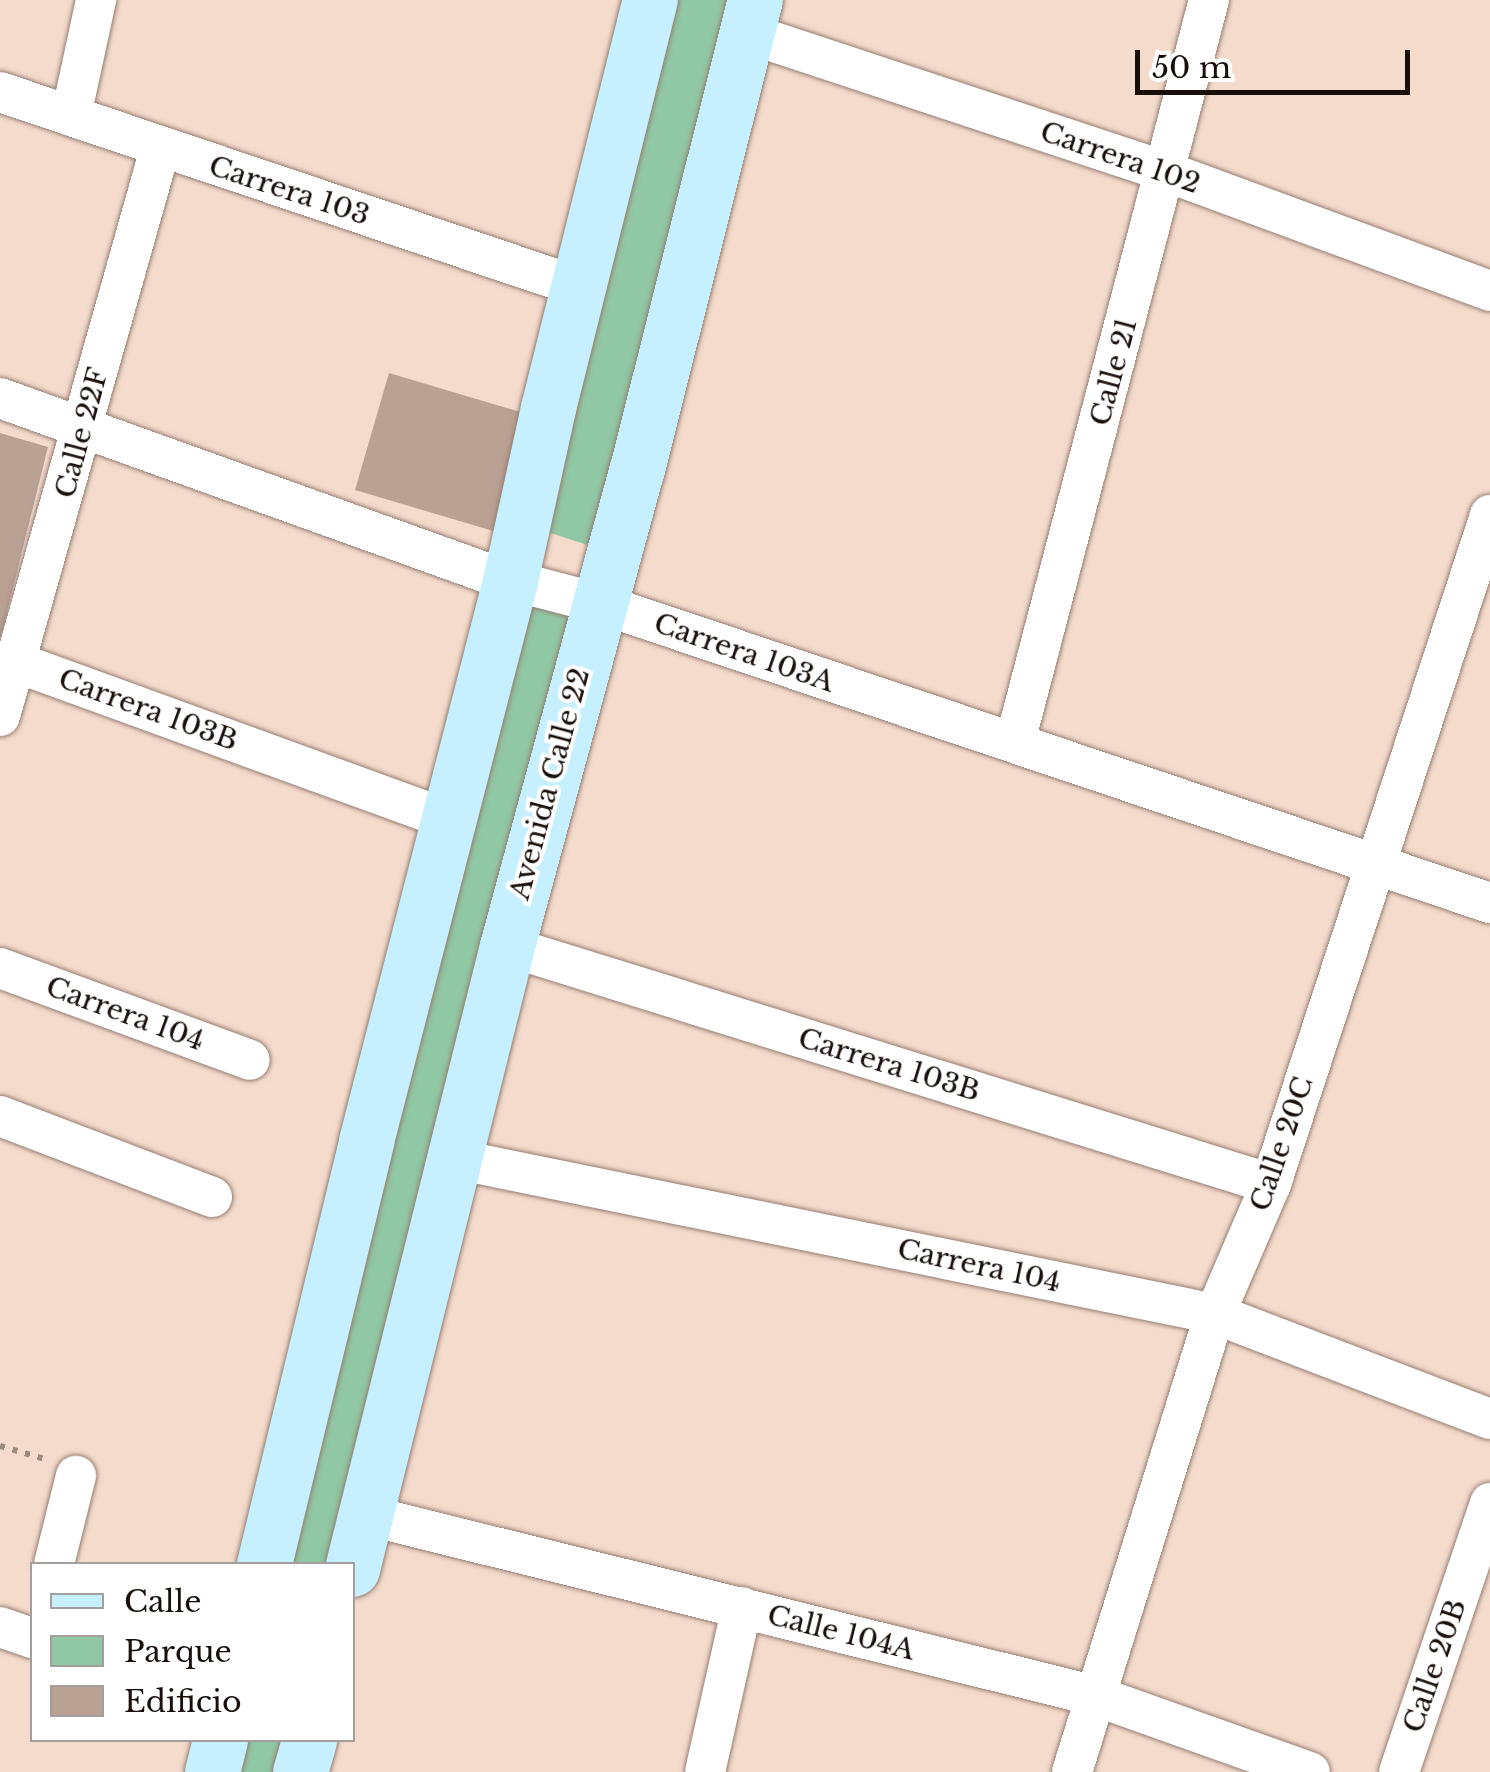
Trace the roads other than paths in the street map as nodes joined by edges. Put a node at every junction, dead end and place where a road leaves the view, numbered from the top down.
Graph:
1 (96, 0) edge
2 (649, 0) edge
3 (1209, 0) edge
4 (751, 16) edge
5 (0, 92) edge
6 (71, 116) junction
7 (160, 149) junction
8 (1167, 172) junction
9 (579, 287) junction
10 (1490, 291) edge
11 (0, 398) edge
12 (84, 426) junction
13 (1490, 516) edge
14 (510, 581) junction
15 (598, 603) junction
16 (18, 663) junction
17 (0, 716) edge
18 (1015, 742) junction
19 (448, 820) junction
20 (1375, 864) junction
21 (1490, 903) edge
22 (508, 946) junction
23 (0, 968) edge
24 (250, 1060) dead end
25 (0, 1116) edge
26 (455, 1159) junction
27 (1271, 1184) junction
28 (212, 1197) dead end
29 (1215, 1314) junction
30 (1490, 1419) edge
31 (63, 1469) road end
32 (1490, 1503) edge
33 (366, 1515) junction
34 (54, 1562) edge
35 (264, 1562) edge
36 (354, 1562) edge
37 (742, 1608) junction
38 (0, 1627) edge
39 (30, 1637) edge
40 (1096, 1696) junction
41 (220, 1742) edge
42 (308, 1742) edge
43 (212, 1772) edge
44 (300, 1772) edge
45 (705, 1772) edge
46 (1072, 1772) edge
47 (1310, 1772) edge
48 (1399, 1772) edge

1 - 6 street
2 - 9 street
3 - 8 street, Calle 21
4 - 8 street, Carrera 102
4 - 15 street, Avenida Calle 22
5 - 6 street, Carrera 103
6 - 7 street, Carrera 103
7 - 9 street, Carrera 103
7 - 12 street, Calle 22F
8 - 10 street, Carrera 102
8 - 18 street, Calle 21
9 - 14 street
11 - 12 street, Carrera 103A
12 - 14 street, Carrera 103A
12 - 16 street, Calle 22F
13 - 20 street, Calle 20C
14 - 15 street, Carrera 103A
14 - 19 street
15 - 18 street, Carrera 103A
15 - 22 street, Avenida Calle 22
16 - 17 street, Calle 22F
16 - 19 street, Carrera 103B
18 - 20 street, Carrera 103A
19 - 35 street
20 - 21 street, Carrera 103A
20 - 27 street, Calle 20C
22 - 26 street, Avenida Calle 22
22 - 27 street, Carrera 103B
23 - 24 street, Carrera 104
25 - 28 street
26 - 29 street, Carrera 104
26 - 33 street, Avenida Calle 22
27 - 29 street, Calle 20C
29 - 30 street, Carrera 104
29 - 40 street, Calle 20C
31 - 34 street
32 - 48 street, Calle 20B
33 - 36 street, Avenida Calle 22
33 - 37 street, Calle 104A
37 - 40 street, Calle 104A
37 - 45 street
38 - 39 street
40 - 46 street, Calle 20C
40 - 47 street, Calle 104A
41 - 43 street
42 - 44 street

